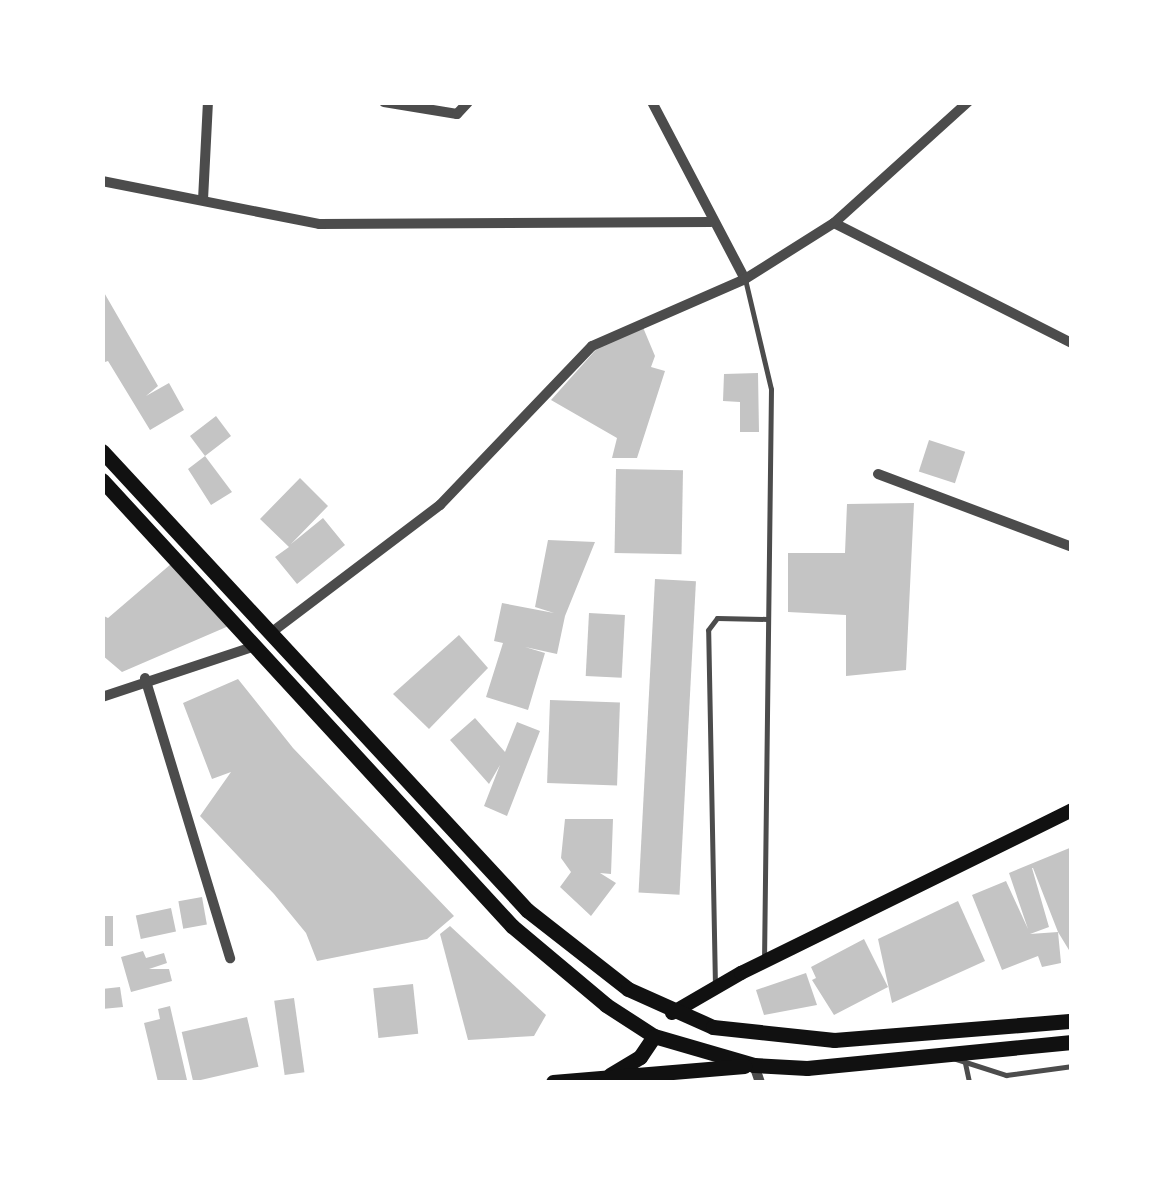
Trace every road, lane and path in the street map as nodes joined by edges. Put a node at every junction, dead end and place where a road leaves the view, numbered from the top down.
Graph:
1 (208, 102) edge
2 (384, 102) edge
3 (468, 102) edge
4 (652, 102) edge
5 (968, 102) edge
6 (102, 181) edge
7 (203, 200) junction
8 (710, 222) junction
9 (834, 223) junction
10 (745, 279) junction
11 (1072, 343) edge
12 (102, 451) edge
13 (878, 474) dead end
14 (102, 480) edge
15 (1072, 547) edge
16 (767, 618) junction
17 (272, 632) junction
18 (256, 645) junction
19 (145, 678) junction
20 (102, 697) edge
21 (1072, 810) edge
22 (230, 958) dead end
23 (764, 962) junction
24 (715, 989) junction
25 (672, 1014) junction
26 (1072, 1021) edge
27 (654, 1036) junction
28 (1072, 1042) edge
29 (946, 1055) junction
30 (965, 1063) junction
31 (754, 1065) junction
32 (1072, 1066) edge
33 (986, 1072) junction
34 (606, 1077) junction
35 (554, 1082) edge
36 (760, 1082) edge
37 (969, 1082) edge
38 (988, 1082) edge

1 - 7 street
2 - 3 street
4 - 8 street
5 - 9 street
6 - 7 street
7 - 8 street
8 - 10 street
9 - 10 street
9 - 11 street
10 - 16 lane
10 - 17 street
12 - 17 main road
13 - 15 street
14 - 18 main road
16 - 23 lane
16 - 24 lane
17 - 25 main road
18 - 19 street
18 - 27 main road
19 - 20 street
19 - 22 street
21 - 23 main road
23 - 24 main road
24 - 25 main road
25 - 26 main road
27 - 31 main road
27 - 34 main road
28 - 29 main road
29 - 30 lane
29 - 31 main road
30 - 33 lane
30 - 37 lane
31 - 34 main road
31 - 36 street
32 - 33 lane
33 - 38 lane
34 - 35 main road

